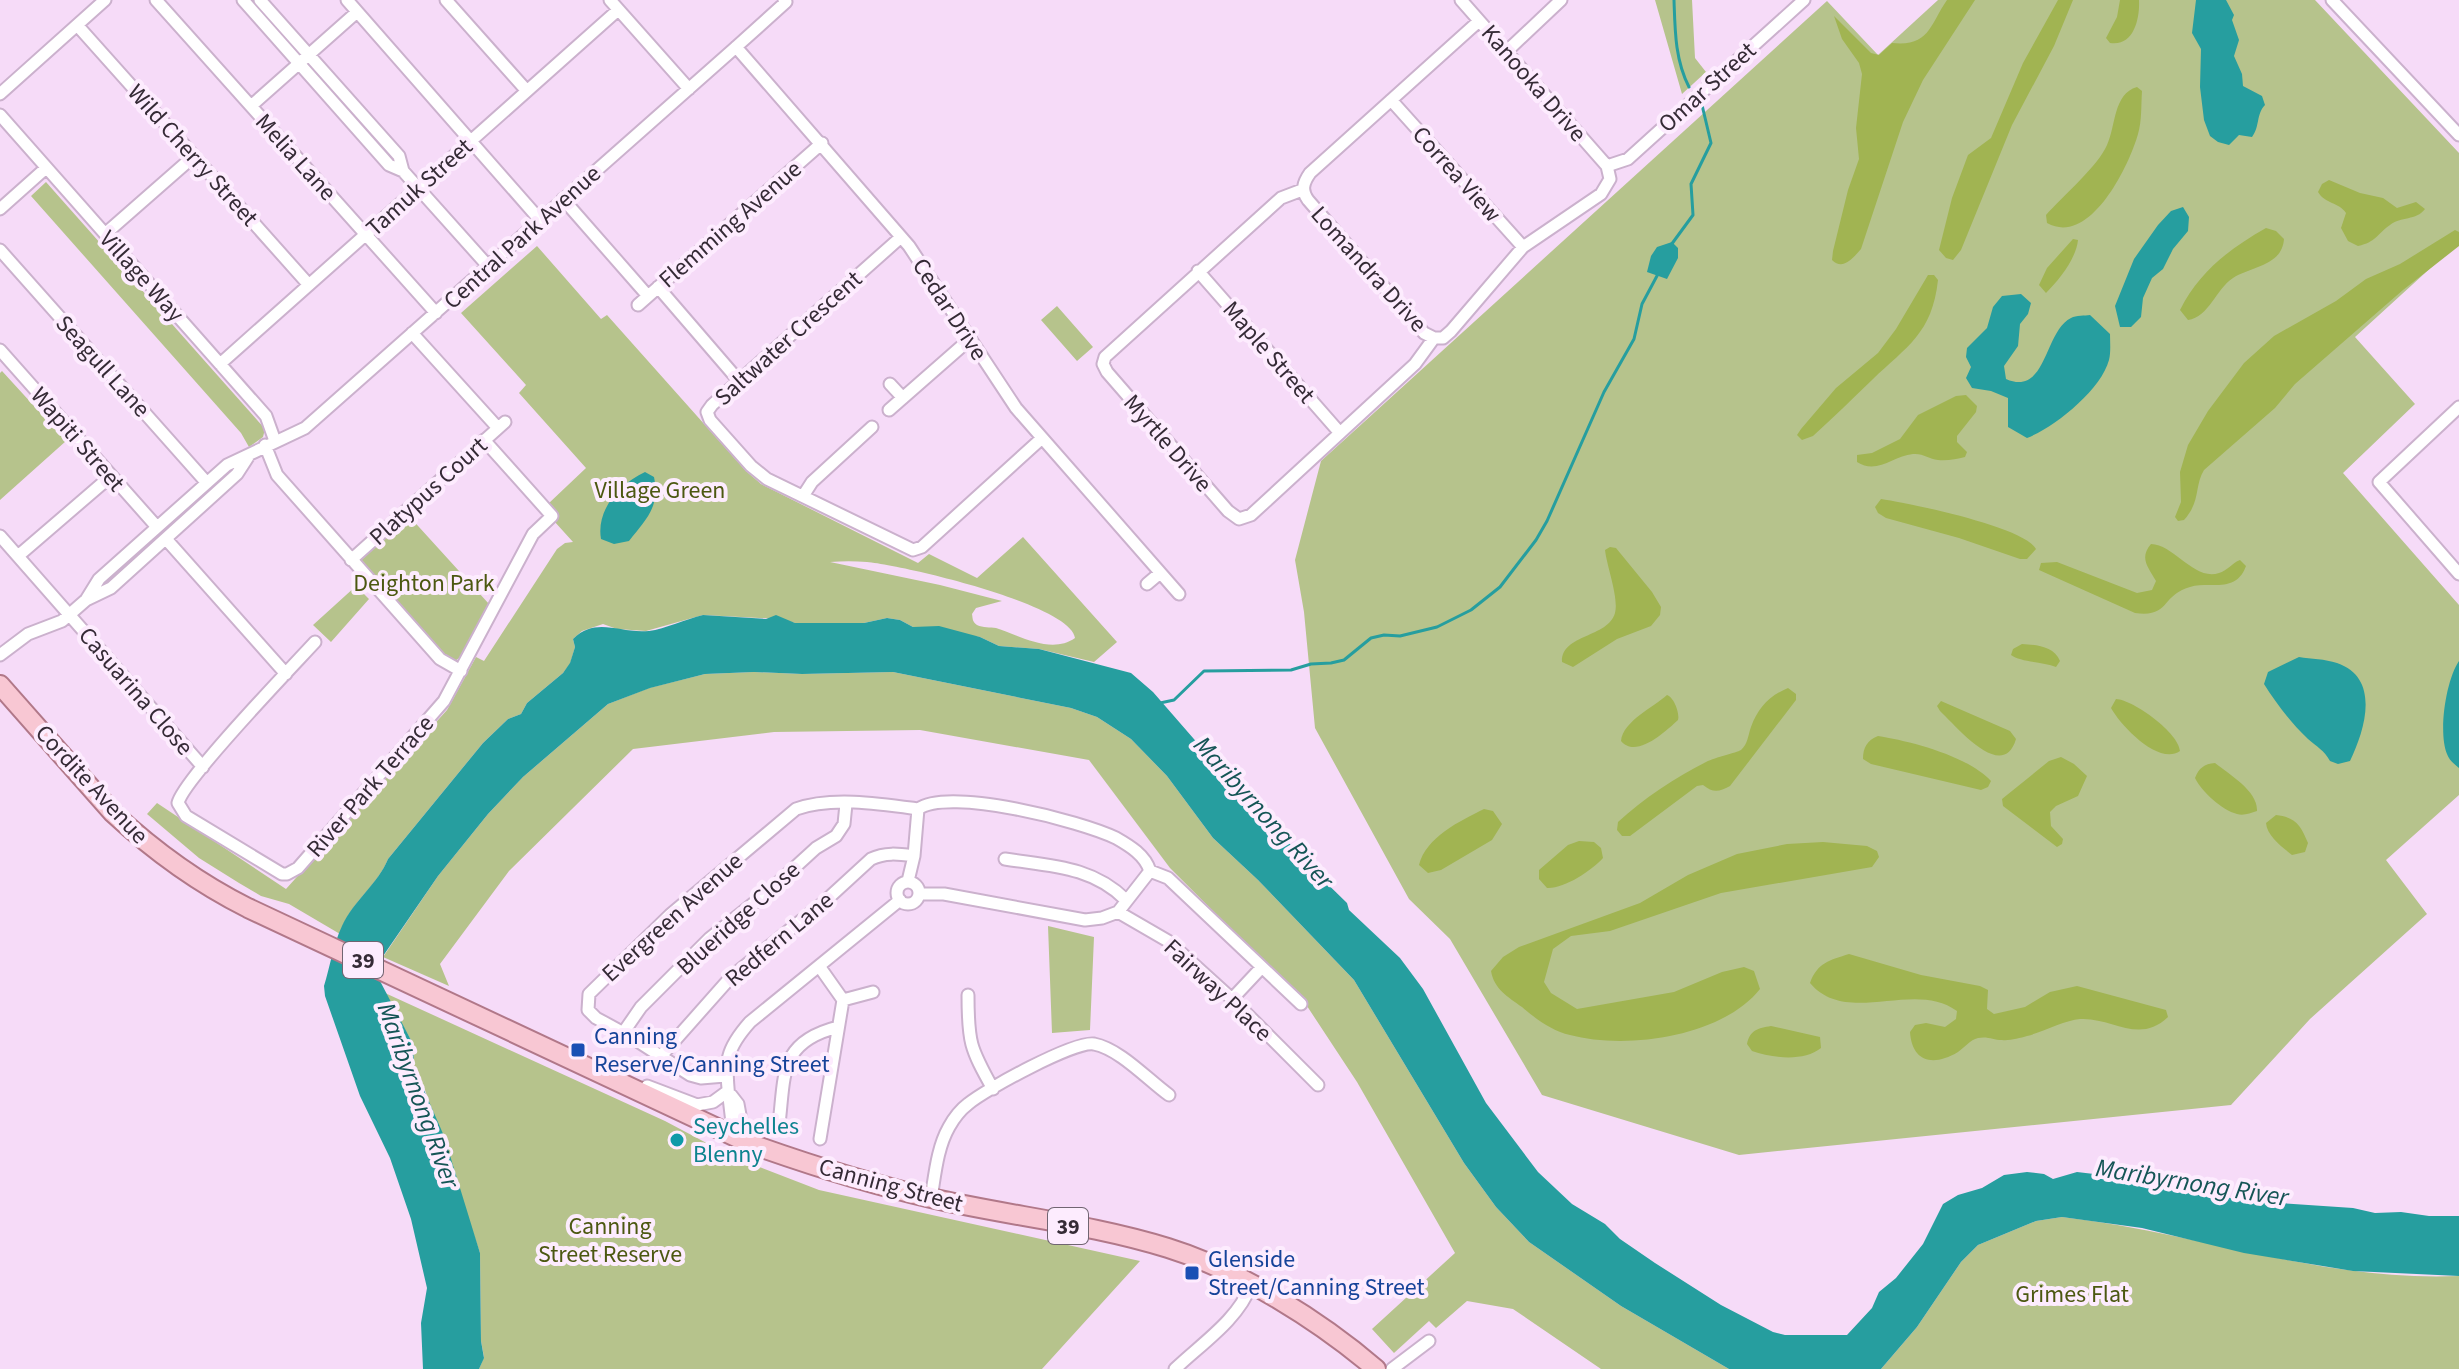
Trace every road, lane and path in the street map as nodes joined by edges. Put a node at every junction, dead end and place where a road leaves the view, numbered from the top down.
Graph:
1 (105, 0) edge
2 (156, 0) edge
3 (243, 0) edge
4 (260, 0) edge
5 (347, 0) edge
6 (446, 0) edge
7 (610, 0) edge
8 (1461, 0) edge
9 (1561, 0) edge
10 (1804, 0) edge
11 (2332, 0) edge
12 (785, 1) edge
13 (618, 10) junction
14 (357, 12) junction
15 (1479, 21) junction
16 (77, 25) junction
17 (736, 47) junction
18 (1507, 51) junction
19 (309, 55) junction
20 (299, 64) junction
21 (689, 89) junction
22 (527, 91) junction
23 (0, 94) edge
24 (1391, 100) junction
25 (251, 106) junction
26 (0, 115) edge
27 (2459, 135) edge
28 (471, 141) junction
29 (822, 143) junction
30 (194, 156) junction
31 (1607, 166) junction
32 (46, 168) junction
33 (403, 171) junction
34 (418, 188) junction
35 (1302, 190) junction
36 (563, 199) junction
37 (0, 209) edge
38 (540, 220) junction
39 (105, 234) junction
40 (365, 235) junction
41 (901, 237) junction
42 (1523, 247) junction
43 (0, 250) edge
44 (488, 266) junction
45 (1198, 271) junction
46 (309, 285) junction
47 (653, 292) junction
48 (638, 305) dead end
49 (436, 313) junction
50 (412, 333) junction
51 (1434, 338) junction
52 (970, 339) junction
53 (0, 350) edge
54 (220, 364) junction
55 (739, 381) junction
56 (890, 384) dead end
57 (903, 398) junction
58 (2459, 407) edge
59 (889, 410) dead end
60 (872, 427) dead end
61 (1340, 433) junction
62 (1041, 439) junction
63 (484, 440) junction
64 (270, 443) junction
65 (248, 457) junction
66 (111, 476) junction
67 (207, 483) junction
68 (803, 496) junction
69 (157, 527) junction
70 (0, 536) edge
71 (166, 539) junction
72 (18, 556) junction
73 (351, 560) junction
74 (1160, 573) junction
75 (2459, 574) edge
76 (1147, 584) dead end
77 (1179, 594) dead end
78 (86, 600) junction
79 (70, 614) junction
80 (315, 642) dead end
81 (0, 655) edge
82 (461, 671) junction
83 (286, 674) junction
84 (0, 685) edge
85 (203, 767) junction
86 (846, 804) junction
87 (918, 809) junction
88 (914, 856) junction
89 (1005, 859) dead end
90 (1150, 871) junction
91 (908, 881) junction
92 (920, 894) junction
93 (900, 900) junction
94 (1126, 900) junction
95 (1118, 912) junction
96 (276, 921) joint
97 (819, 966) junction
98 (1262, 967) junction
99 (873, 992) dead end
100 (968, 995) dead end
101 (1232, 999) junction
102 (843, 1000) junction
103 (1301, 1004) dead end
104 (838, 1027) junction
105 (623, 1033) junction
106 (661, 1056) junction
107 (600, 1073) junction
108 (725, 1076) junction
109 (1318, 1085) dead end
110 (993, 1089) junction
111 (728, 1091) junction
112 (1169, 1095) dead end
113 (779, 1124) dead end
114 (740, 1139) junction
115 (820, 1139) dead end
116 (931, 1198) junction
117 (1251, 1285) junction
118 (1429, 1341) dead end
119 (1175, 1369) edge
120 (1376, 1369) edge
121 (1392, 1369) edge

1 - 16 street
2 - 25 street, Melia Lane
3 - 20 street
4 - 19 street
5 - 14 street
6 - 22 street
7 - 13 street
8 - 15 street, Kanooka Drive
9 - 18 street
10 - 31 street, Omar Street
11 - 27 street
12 - 17 street, Central Park Avenue
13 - 21 street
13 - 22 street, Tamuk Street
14 - 19 street
14 - 28 street
15 - 18 street, Kanooka Drive
15 - 24 street, Lomandra Drive
16 - 23 street
16 - 30 street, Wild Cherry Street
17 - 21 street, Central Park Avenue
17 - 29 street, Cedar Drive
18 - 31 street, Kanooka Drive
19 - 20 street
19 - 33 street
20 - 25 street
20 - 33 street
21 - 36 street, Central Park Avenue
22 - 28 street, Tamuk Street
24 - 35 street, Lomandra Drive
24 - 42 street, Correa View
25 - 40 street, Melia Lane
26 - 32 street, Village Way
28 - 34 street, Tamuk Street
28 - 38 street
29 - 41 street, Cedar Drive
29 - 47 street, Flemming Avenue
30 - 39 street
30 - 46 street, Wild Cherry Street
31 - 42 street, Lomandra Drive
32 - 37 street
32 - 39 street, Village Way
33 - 34 street
34 - 40 street, Tamuk Street
34 - 44 street
35 - 45 street, Myrtle Drive
35 - 51 street, Lomandra Drive
36 - 38 street, Central Park Avenue
36 - 47 street
38 - 44 street, Central Park Avenue
39 - 54 street, Village Way
40 - 46 street, Tamuk Street
40 - 49 street, Melia Lane
41 - 52 street, Cedar Drive
41 - 55 street, Saltwater Crescent
42 - 51 street, Lomandra Drive
43 - 67 street, Seagull Lane
44 - 49 street, Central Park Avenue
45 - 61 street, Maple Street
45 - 61 street, Myrtle Drive
46 - 54 street, Tamuk Street
47 - 48 street, Flemming Avenue
47 - 55 street
49 - 50 street, Central Park Avenue
50 - 63 street, Platypus Court
50 - 64 street, Central Park Avenue
51 - 61 street, Myrtle Drive
52 - 57 street
52 - 62 street, Cedar Drive
53 - 66 street, Wapiti Street
54 - 64 street, Village Way
55 - 68 street, Saltwater Crescent
56 - 57 street
57 - 59 street
58 - 75 street
60 - 68 street
62 - 68 street, Saltwater Crescent
62 - 74 street, Cedar Drive
63 - 73 street, Platypus Court
63 - 82 street, River Park Terrace
64 - 65 street, Central Park Avenue
64 - 73 street, Village Way
65 - 67 street, Central Park Avenue
65 - 71 street, Central Park Avenue
66 - 69 street, Wapiti Street
66 - 72 street
67 - 69 street, Central Park Avenue
69 - 78 street, Central Park Avenue
70 - 72 street, Casuarina Close
71 - 78 street, Central Park Avenue
71 - 83 street
72 - 79 street, Casuarina Close
73 - 82 street, Village Way
74 - 76 street
74 - 77 street, Cedar Drive
78 - 79 street, Central Park Avenue
79 - 81 street, Central Park Avenue
79 - 85 street, Casuarina Close
80 - 83 street, River Park Terrace
82 - 85 street, River Park Terrace
83 - 85 street, River Park Terrace
84 - 96 main road, Cordite Avenue / 39
86 - 87 street, Evergreen Avenue
86 - 105 street, Blueridge Close
86 - 105 street, Evergreen Avenue
87 - 88 street
87 - 90 street, Evergreen Avenue
88 - 91 street
88 - 106 street, Redfern Lane
89 - 94 street
90 - 94 street
90 - 98 street, Evergreen Avenue
91 - 92 street
91 - 93 street
92 - 93 street
92 - 95 street
93 - 97 street
94 - 95 street
95 - 101 street, Fairway Place
96 - 107 main road, Canning Street / 39
97 - 102 street
97 - 108 street
98 - 101 street
98 - 103 street, Evergreen Avenue
99 - 102 street
100 - 110 street
101 - 109 street, Fairway Place
102 - 104 street
104 - 113 street
104 - 115 street
105 - 106 street, Evergreen Avenue
106 - 108 street, Evergreen Avenue
107 - 111 street
107 - 114 main road, Canning Street / 39
108 - 111 street
110 - 112 street
110 - 116 street
111 - 114 street
114 - 116 main road, Canning Street / 39
116 - 117 main road, Canning Street / 39
117 - 119 street
117 - 120 main road, Canning Street / 39
118 - 121 street

